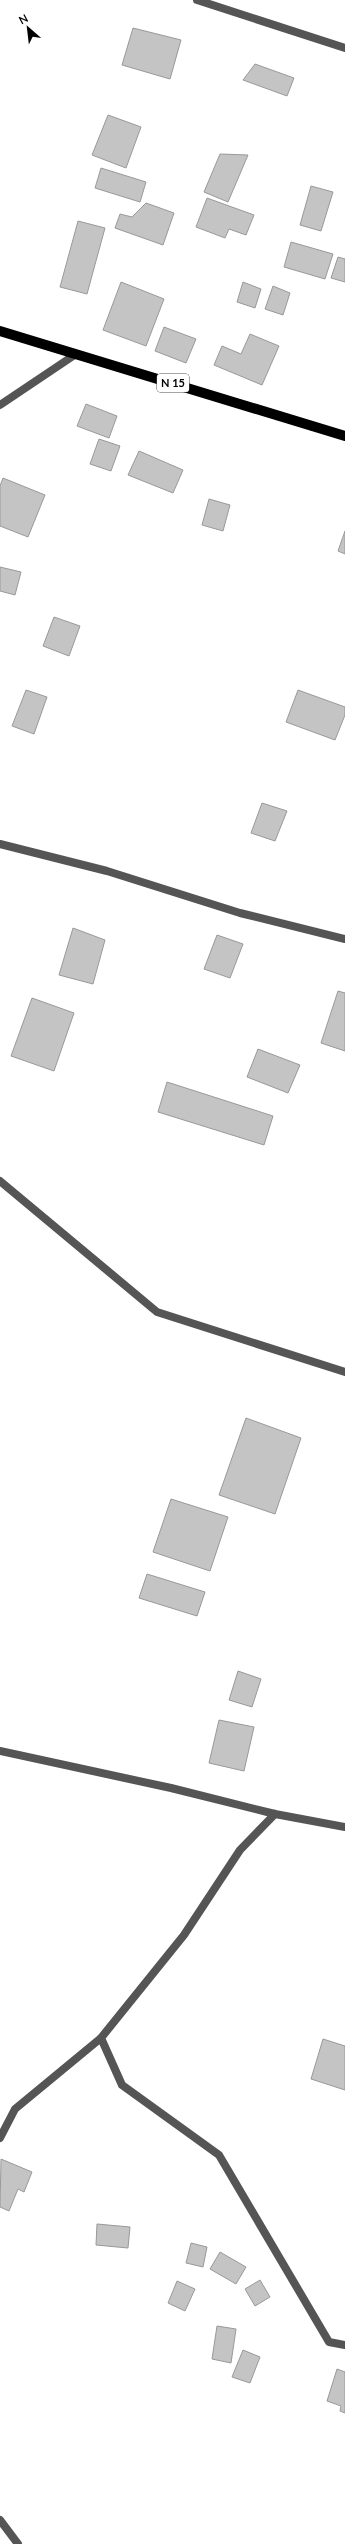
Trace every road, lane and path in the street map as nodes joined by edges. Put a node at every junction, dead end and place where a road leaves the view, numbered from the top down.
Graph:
1 (197, 0) edge
2 (345, 48) edge
3 (0, 331) edge
4 (76, 354) junction
5 (0, 406) edge
6 (345, 436) edge
7 (1, 844) edge
8 (345, 939) edge
9 (0, 1181) edge
10 (345, 1372) edge
11 (0, 1751) edge
12 (275, 1814) junction
13 (345, 1827) edge
14 (101, 2038) junction
15 (0, 2138) edge
16 (345, 2345) edge
17 (0, 2520) edge
18 (18, 2544) edge

1 - 2 street
3 - 4 main road, N 15
4 - 5 street
4 - 6 main road, N 15
7 - 8 street
9 - 10 street
11 - 12 street
12 - 13 street
12 - 14 street
14 - 15 street
14 - 16 street
17 - 18 street

